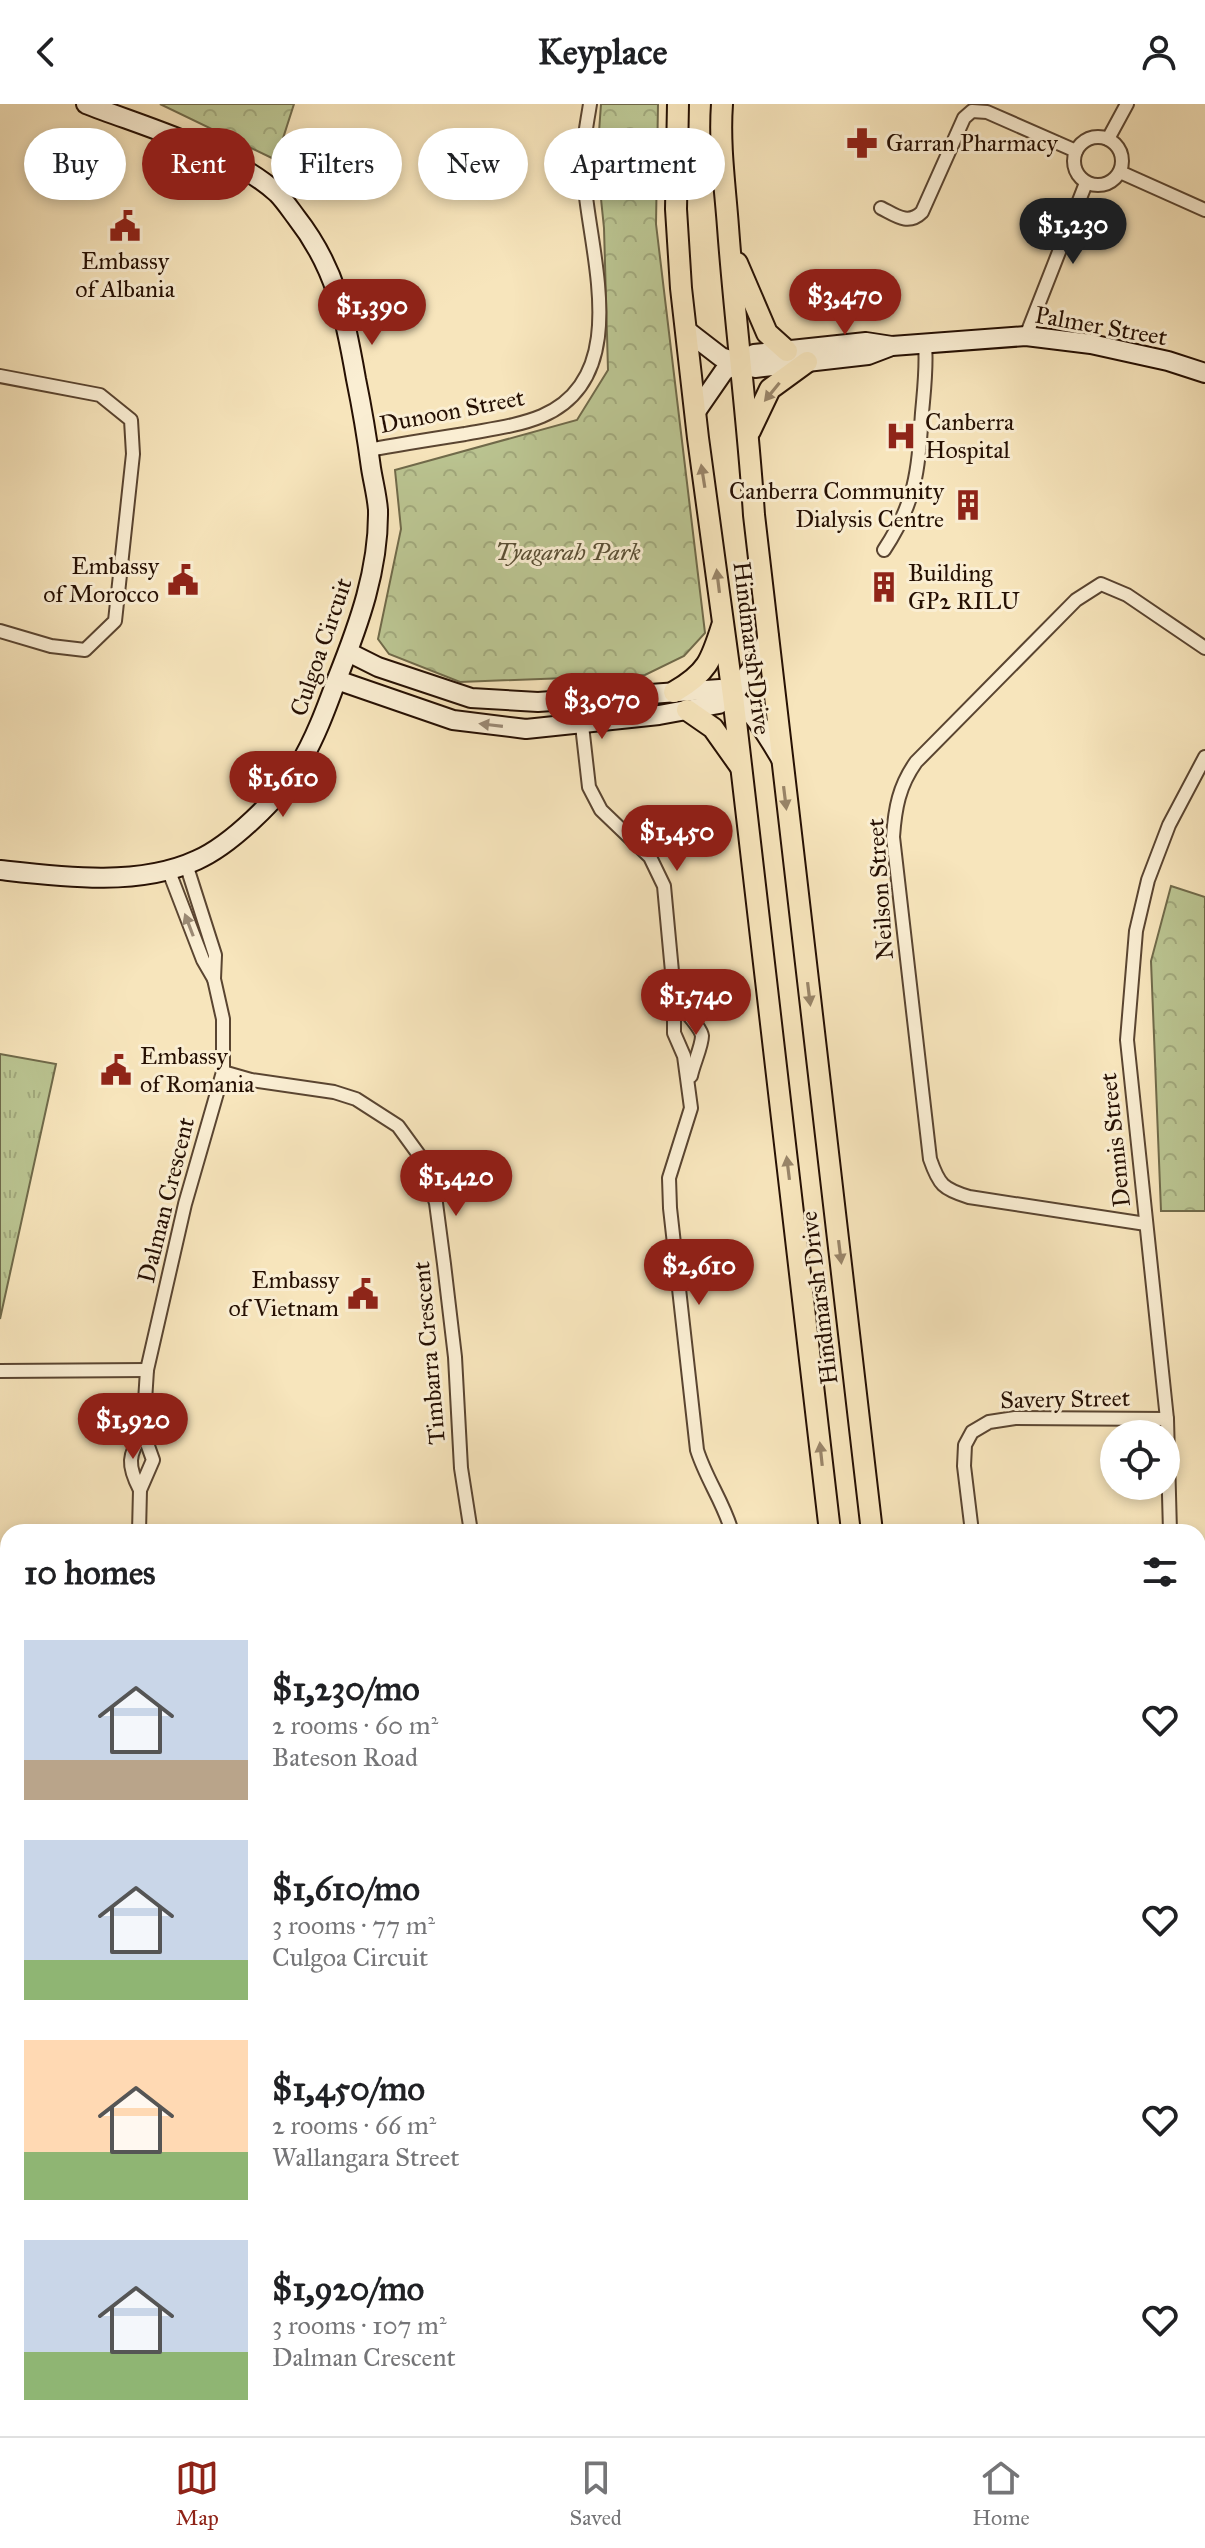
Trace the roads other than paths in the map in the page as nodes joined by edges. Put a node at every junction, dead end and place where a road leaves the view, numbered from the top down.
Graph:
1 (590, 104) edge
2 (678, 104) edge
3 (722, 104) edge
4 (1127, 104) edge
5 (93, 105) edge
6 (1108, 139) junction
7 (1076, 151) junction
8 (1120, 172) junction
9 (1086, 183) junction
10 (881, 208) dead end
11 (1205, 210) edge
12 (729, 245) junction
13 (686, 330) junction
14 (1026, 336) junction
15 (925, 344) junction
16 (892, 346) junction
17 (787, 351) junction
18 (741, 362) junction
19 (807, 362) junction
20 (1205, 373) edge
21 (0, 376) edge
22 (695, 413) junction
23 (749, 432) junction
24 (368, 450) junction
25 (884, 550) dead end
26 (723, 622) junction
27 (0, 631) edge
28 (769, 637) junction
29 (1205, 648) edge
30 (348, 652) junction
31 (337, 680) junction
32 (674, 692) junction
33 (733, 696) junction
34 (579, 699) junction
35 (687, 710) junction
36 (582, 722) junction
37 (1205, 757) edge
38 (781, 759) junction
39 (740, 766) junction
40 (177, 866) junction
41 (0, 870) edge
42 (214, 979) junction
43 (674, 993) junction
44 (223, 1072) junction
45 (690, 1083) junction
46 (1146, 1224) junction
47 (147, 1370) junction
48 (0, 1371) edge
49 (1167, 1419) junction
50 (143, 1432) junction
51 (140, 1490) junction
52 (139, 1524) edge
53 (470, 1524) edge
54 (730, 1524) edge
55 (829, 1524) edge
56 (871, 1524) edge
57 (971, 1524) edge
58 (1170, 1524) edge

1 - 24 street, Dunoon Street
2 - 13 main road, Hindmarsh Drive
3 - 12 main road, Hindmarsh Drive
4 - 6 street
5 - 24 street, Culgoa Circuit
6 - 7 street
6 - 8 street
7 - 9 street
7 - 10 street
8 - 9 street
8 - 11 street
9 - 14 street
12 - 17 main road
12 - 18 main road, Hindmarsh Drive
13 - 18 street, Palmer Street
13 - 22 main road, Hindmarsh Drive
14 - 15 street, Palmer Street
14 - 20 street, Palmer Street
15 - 16 street, Palmer Street
15 - 25 street
16 - 17 street, Palmer Street
16 - 19 street, Palmer Street
17 - 18 street, Palmer Street
18 - 19 street, Palmer Street
18 - 22 street, Palmer Street
18 - 23 main road, Hindmarsh Drive
19 -> 23 main road
21 - 27 street
26 -> 22 main road, Hindmarsh Drive
23 - 28 main road, Hindmarsh Drive
24 - 30 street, Culgoa Circuit
26 - 32 main road
26 - 33 main road, Hindmarsh Drive
28 - 33 street
28 - 38 main road, Hindmarsh Drive
29 - 46 street, Neilson Street
30 - 31 street, Culgoa Circuit
30 - 34 street
36 -> 31 street
31 - 40 street, Culgoa Circuit
32 - 33 street
32 - 34 street
33 - 35 street
33 - 38 street
33 - 39 main road, Hindmarsh Drive
34 - 36 street
35 - 36 street
35 - 39 main road
36 - 43 street
37 - 46 street, Dennis Street
38 -> 56 main road, Hindmarsh Drive
55 -> 39 main road, Hindmarsh Drive
40 - 41 street, Culgoa Circuit
42 -> 40 street, Dalman Crescent
40 - 42 street, Dalman Crescent
42 - 44 street, Dalman Crescent
43 - 45 street
43 - 45 street
44 - 47 street, Dalman Crescent
44 - 53 street, Timbarra Crescent
45 - 54 street
46 - 49 street, Dennis Street
47 - 48 street
47 - 50 street, Dalman Crescent
49 - 57 street, Savery Street
49 - 58 street, Dennis Street
50 - 51 street, Dalman Crescent
50 - 51 street, Dalman Crescent
51 - 52 street, Dalman Crescent

